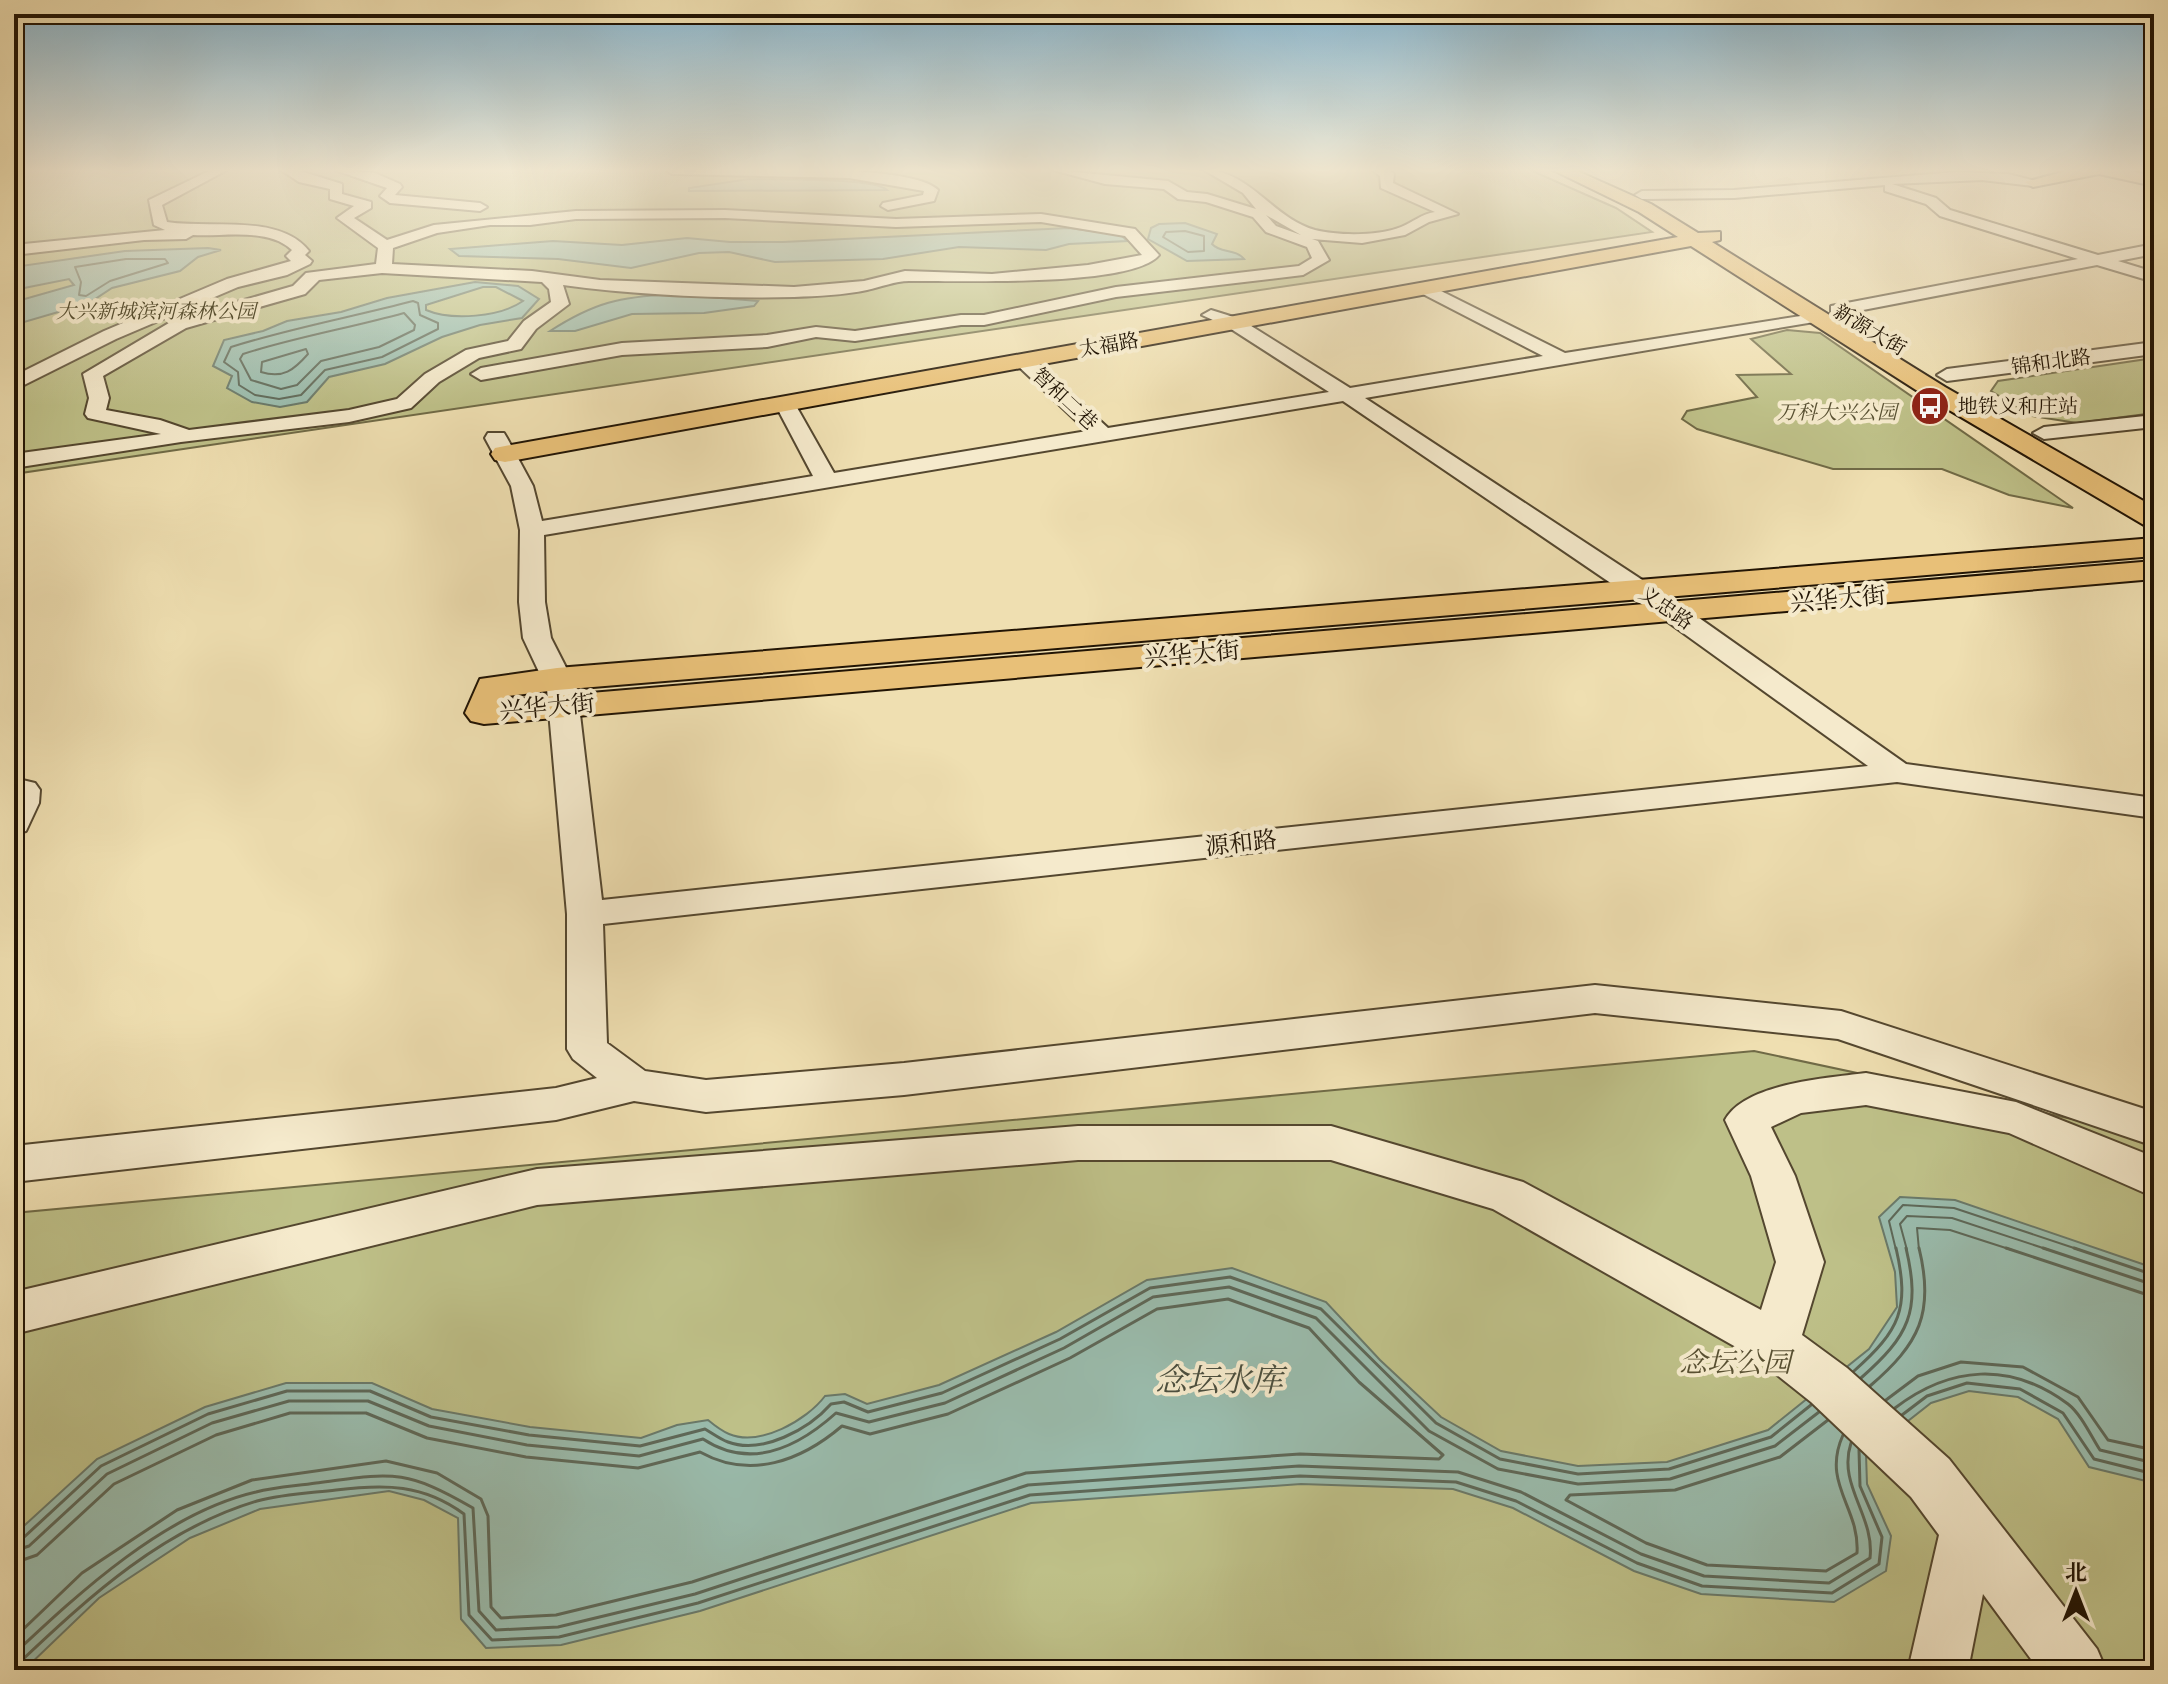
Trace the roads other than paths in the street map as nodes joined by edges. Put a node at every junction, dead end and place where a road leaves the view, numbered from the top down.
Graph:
1 (299, 249) edge
2 (386, 249) edge
3 (1145, 249) edge
4 (1315, 249) edge
5 (1623, 249) edge
6 (1630, 249) edge
7 (1719, 249) edge
8 (1725, 249) edge
9 (2061, 249) edge
10 (2154, 249) edge
11 (301, 251) junction
12 (2098, 260) junction
13 (382, 268) junction
14 (312, 276) junction
15 (2154, 277) edge
16 (547, 278) junction
17 (1425, 288) junction
18 (1837, 310) junction
19 (1814, 317) junction
20 (1222, 319) junction
21 (2154, 348) edge
22 (1559, 357) junction
23 (1024, 361) junction
24 (1889, 363) junction
25 (1926, 363) junction
26 (1947, 375) junction
27 (14, 384) edge
28 (1346, 394) junction
29 (412, 395) junction
30 (785, 404) junction
31 (2154, 421) edge
32 (187, 437) junction
33 (1105, 437) junction
34 (500, 445) junction
35 (2047, 447) junction
36 (14, 461) edge
37 (828, 483) junction
38 (2154, 494) edge
39 (2154, 519) edge
40 (532, 530) junction
41 (2154, 547) edge
42 (2044, 568) junction
43 (2154, 570) edge
44 (2154, 580) edge
45 (1637, 589) junction
46 (1675, 614) junction
47 (560, 692) junction
48 (1897, 772) junction
49 (14, 788) edge
50 (2154, 808) edge
51 (14, 824) edge
52 (585, 914) junction
53 (634, 1085) junction
54 (2154, 1129) edge
55 (14, 1164) edge
56 (2154, 1179) edge
57 (14, 1313) edge
58 (1775, 1343) junction
59 (1969, 1526) junction
60 (1938, 1670) edge
61 (2076, 1670) edge

1 - 11 street
2 - 13 street
3 - 16 street
4 - 29 street
5 - 20 main road, 太福路
6 - 17 main road, 太福路
7 - 19 main road
8 - 18 main road, 新源大街
9 - 12 street
10 - 12 street
11 - 14 street
11 - 27 street
12 - 15 street
12 - 18 street
13 - 14 street
13 - 16 street
14 - 32 street
16 - 29 street
17 - 20 main road, 太福路
17 - 22 street
18 - 25 main road, 新源大街
19 - 22 street
19 - 24 main road
20 - 23 main road, 太福路
20 - 28 street, 义忠路
20 - 34 main road, 太福路
21 - 26 street, 锦和北路
22 - 28 street
23 - 30 main road, 太福路
23 - 33 street, 智和二巷
24 - 25 main road
24 - 35 main road
25 - 26 main road, 新源大街
26 - 35 main road, 新源大街
28 - 33 street
28 - 45 street, 义忠路
29 - 32 street
30 - 34 main road, 太福路
30 - 37 street
31 - 35 street
32 - 36 street
33 - 37 street
34 - 40 street
35 - 38 main road, 新源大街
35 - 39 main road
35 - 42 main road
37 - 40 street
40 - 47 street
41 - 42 main road, 兴华大街
42 - 43 main road, 兴华大街
42 - 44 main road
42 - 45 main road, 兴华大街
42 - 46 main road, 兴华大街
45 - 46 street, 义忠路
45 - 47 main road, 兴华大街
46 - 47 main road, 兴华大街
46 - 48 street, 义忠路
47 - 52 street
48 - 50 street, 义忠路
48 - 52 street, 源和路
49 - 51 street
52 - 53 street
53 - 54 street
53 - 55 street
56 - 58 street
57 - 58 street
58 - 59 street
59 - 60 street
59 - 61 street

